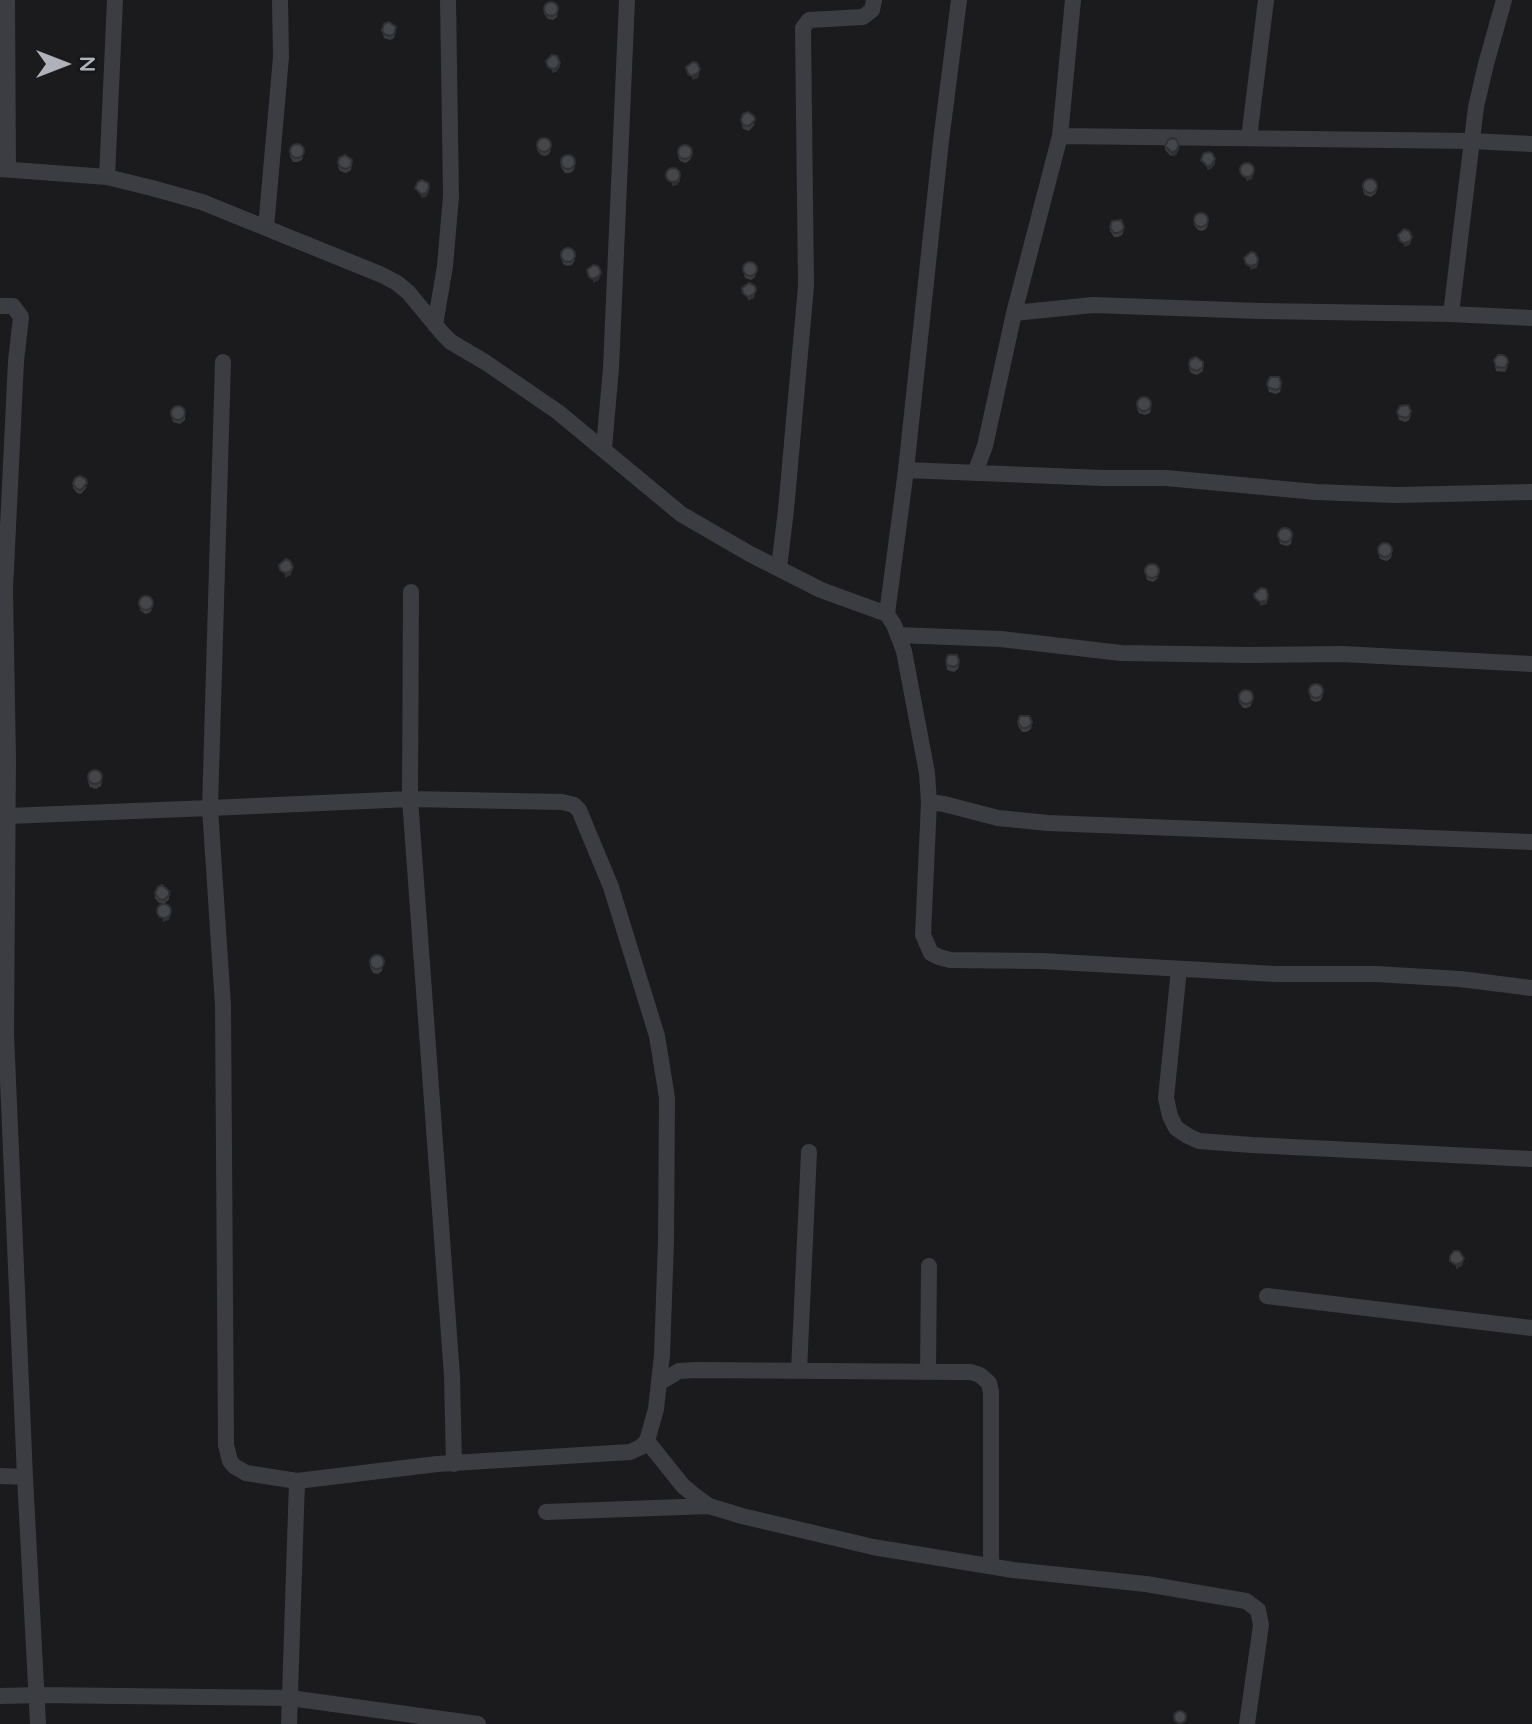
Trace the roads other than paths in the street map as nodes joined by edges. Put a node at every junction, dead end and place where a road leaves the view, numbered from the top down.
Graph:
1 (7, 0) edge
2 (115, 0) edge
3 (280, 0) edge
4 (448, 0) edge
5 (627, 0) edge
6 (874, 0) edge
7 (959, 0) edge
8 (1073, 0) edge
9 (1266, 0) edge
10 (1504, 0) edge
11 (1060, 136) junction
12 (1249, 138) junction
13 (1472, 141) junction
14 (1532, 144) edge
15 (4, 169) edge
16 (107, 177) junction
17 (266, 228) junction
18 (0, 306) edge
19 (1014, 313) junction
20 (1451, 314) junction
21 (1532, 318) edge
22 (435, 325) junction
23 (223, 362) dead end
24 (604, 448) junction
25 (906, 470) junction
26 (975, 473) junction
27 (1532, 492) edge
28 (779, 568) junction
29 (2, 589) edge
30 (411, 592) dead end
31 (887, 614) junction
32 (898, 635) junction
33 (1532, 664) edge
34 (410, 799) junction
35 (929, 802) junction
36 (210, 808) junction
37 (8, 816) junction
38 (1532, 842) edge
39 (1179, 969) junction
40 (1532, 988) edge
41 (3, 1034) edge
42 (809, 1152) dead end
43 (1532, 1159) edge
44 (929, 1266) dead end
45 (1267, 1296) dead end
46 (1532, 1328) edge
47 (799, 1371) junction
48 (928, 1372) junction
49 (659, 1383) junction
50 (647, 1441) junction
51 (454, 1464) junction
52 (0, 1476) edge
53 (25, 1477) junction
54 (297, 1481) junction
55 (709, 1506) junction
56 (546, 1512) dead end
57 (991, 1566) junction
58 (37, 1695) junction
59 (0, 1696) edge
60 (290, 1698) junction
61 (38, 1724) edge
62 (289, 1724) edge
63 (478, 1724) edge
64 (1247, 1724) edge

1 - 15 street
2 - 16 street
3 - 17 street
4 - 22 street
5 - 24 street
6 - 28 street
7 - 25 street
8 - 11 street
9 - 12 street
10 - 13 street
11 - 12 street
11 - 19 street
12 - 13 street
13 - 14 street
13 - 20 street
15 - 16 street
16 - 17 street
17 - 22 street
18 - 29 street
19 - 20 street
19 - 26 street
20 - 21 street
22 - 24 street
23 - 36 street
24 - 28 street
25 - 26 street
25 - 31 street
26 - 27 street
28 - 31 street
29 - 37 street
30 - 34 street
31 - 32 street
32 - 33 street
32 - 35 street
34 - 36 street
34 - 49 street
34 - 51 street
35 - 38 street
35 - 39 street
36 - 37 street
36 - 54 street
37 - 41 street
39 - 40 street
39 - 43 street
41 - 53 street
42 - 47 street
44 - 48 street
45 - 46 street
47 - 48 street
47 - 49 street
48 - 57 street
49 - 50 street
50 - 51 street
50 - 55 street
51 - 54 street
52 - 53 street
53 - 58 street
54 - 60 street
55 - 56 street
55 - 57 street
57 - 64 street
58 - 59 street
58 - 60 street
58 - 61 street
60 - 62 street
60 - 63 street

